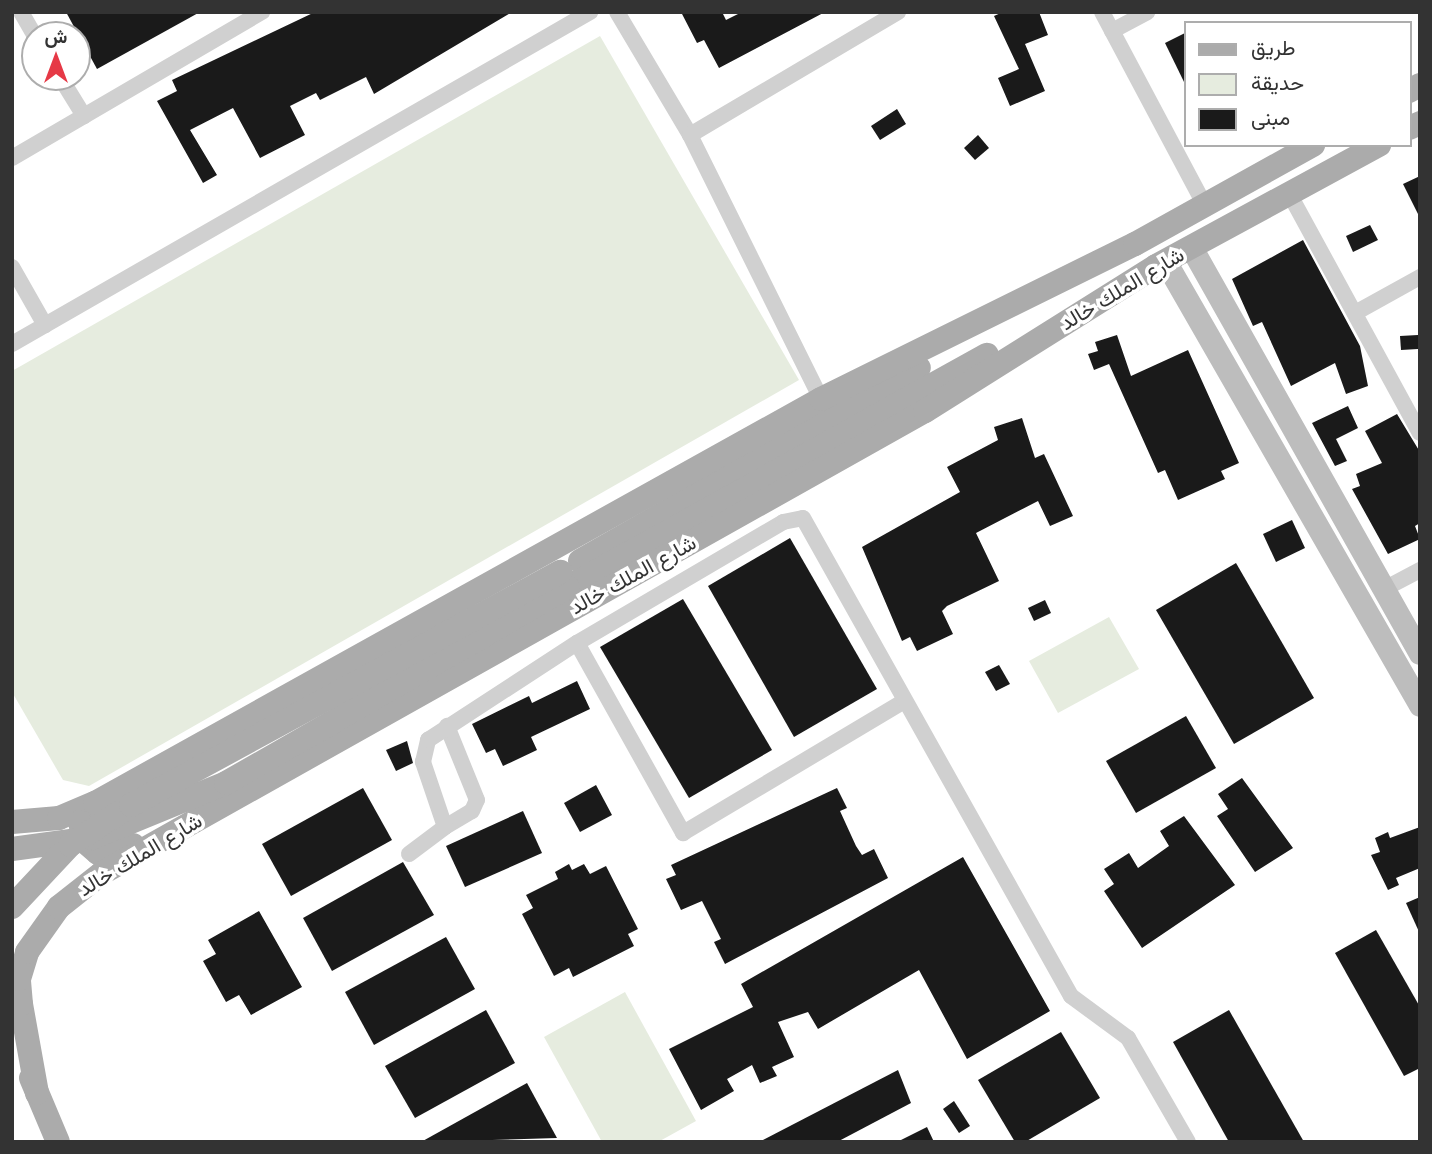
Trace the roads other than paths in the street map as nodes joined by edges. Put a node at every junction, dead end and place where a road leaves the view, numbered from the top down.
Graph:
1 (590, 12) edge
2 (617, 12) edge
3 (898, 12) edge
4 (1102, 12) edge
5 (1147, 12) edge
6 (253, 15) edge
7 (1112, 31) junction
8 (69, 91) edge
9 (84, 116) junction
10 (690, 135) junction
11 (1308, 147) edge
12 (1375, 147) edge
13 (12, 158) edge
14 (1290, 195) junction
15 (1205, 206) junction
16 (1135, 244) junction
17 (1191, 247) junction
18 (1161, 263) junction
19 (12, 267) edge
20 (1420, 277) edge
21 (1355, 313) junction
22 (45, 325) junction
23 (12, 344) edge
24 (821, 399) junction
25 (1420, 433) edge
26 (1420, 570) edge
27 (565, 580) junction
28 (1384, 589) junction
29 (577, 643) junction
30 (1420, 653) edge
31 (903, 702) junction
32 (1420, 705) edge
33 (447, 726) junction
34 (95, 803) junction
35 (202, 818) junction
36 (12, 822) edge
37 (445, 827) junction
38 (12, 849) edge
39 (409, 854) dead end
40 (12, 907) edge
41 (12, 1037) edge
42 (37, 1093) junction
43 (58, 1142) edge
44 (1188, 1142) edge

1 - 22 street
2 - 10 street
3 - 10 street
4 - 7 street
5 - 7 street
6 - 9 street
7 - 15 street
8 - 9 street
9 - 13 street
10 - 24 street
11 - 15 main road, شارع الملك خالد
12 - 14 main road, شارع الملك خالد
14 - 17 main road, شارع الملك خالد
14 - 21 street
15 - 16 main road, شارع الملك خالد
16 - 24 main road, شارع الملك خالد
16 - 27 main road
17 - 18 main road, شارع الملك خالد
17 - 28 street
18 - 27 main road
18 - 32 street
18 - 35 main road, شارع الملك خالد
19 - 22 street
20 - 21 street
21 - 25 street
22 - 23 street
24 - 34 main road, شارع الملك خالد
26 - 28 street
27 - 38 main road, bridge
27 - 40 main road, bridge
28 - 30 street
29 - 31 street
29 - 31 street
29 - 33 street
31 - 44 street
33 - 37 street
33 - 37 street
34 - 35 main road
34 - 36 main road, شارع الملك خالد
35 - 42 main road, شارع الملك خالد
37 - 39 street
41 - 42 main road
42 - 43 main road

